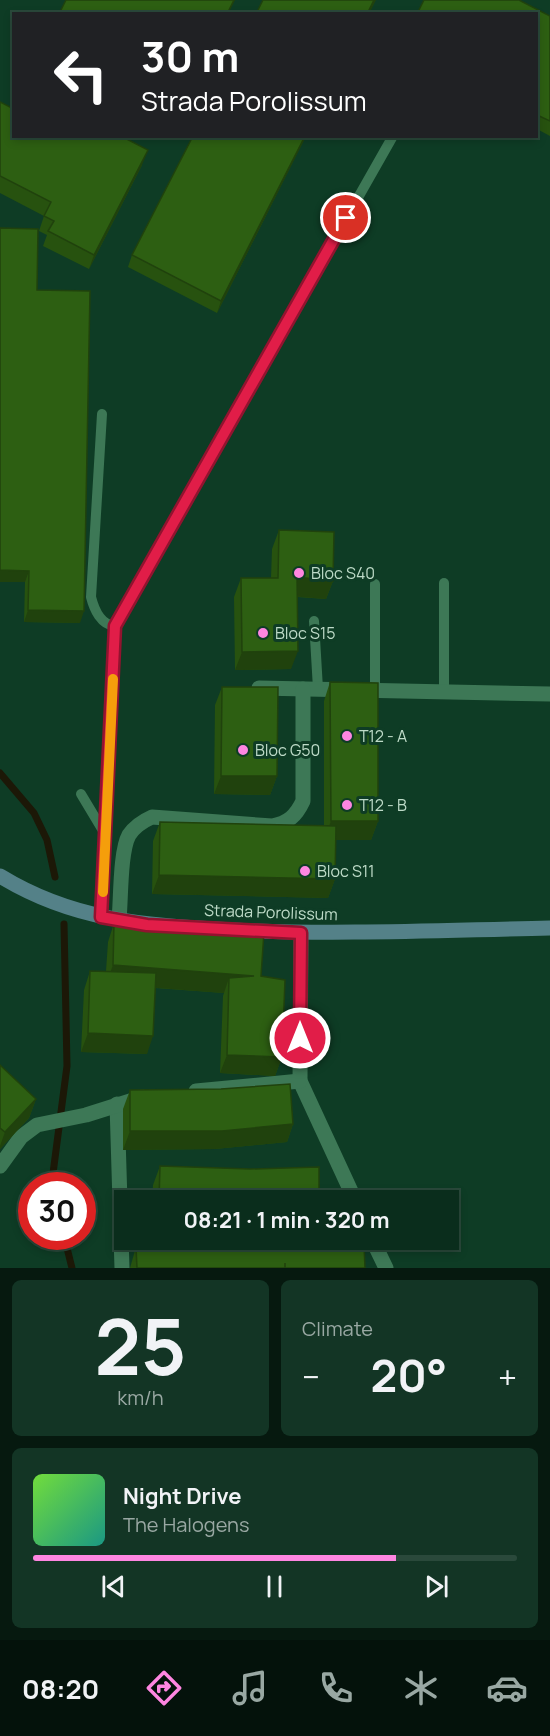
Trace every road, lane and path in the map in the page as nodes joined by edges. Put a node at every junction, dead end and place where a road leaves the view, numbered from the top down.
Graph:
1 (392, 138) edge
2 (102, 414) dead end
3 (444, 583) dead end
4 (375, 584) dead end
5 (314, 621) dead end
6 (115, 626) junction
7 (244, 688) edge
8 (310, 689) junction
9 (375, 690) junction
10 (444, 691) junction
11 (550, 694) edge
12 (81, 794) dead end
13 (105, 834) junction
14 (0, 876) edge
15 (101, 917) junction
16 (119, 920) junction
17 (550, 928) edge
18 (301, 933) junction
19 (300, 1080) junction
20 (181, 1093) edge
21 (157, 1095) edge
22 (117, 1104) junction
23 (0, 1166) edge
24 (350, 1190) edge
25 (377, 1250) edge
26 (122, 1268) edge
27 (386, 1268) edge

1 - 6 lane
2 - 6 lane
3 - 10 lane
4 - 9 lane
5 - 8 lane
6 - 13 lane
7 - 8 street
8 - 9 street
8 - 16 street
9 - 10 street
10 - 11 street
12 - 13 lane
13 - 15 lane
14 - 15 main road, Strada Porolissum
15 - 16 main road, Strada Porolissum
16 - 18 main road, Strada Porolissum
17 - 18 main road, Strada Porolissum
18 - 19 street
19 - 20 street
19 - 24 street
21 - 22 street
22 - 23 street
22 - 26 street
25 - 27 street

